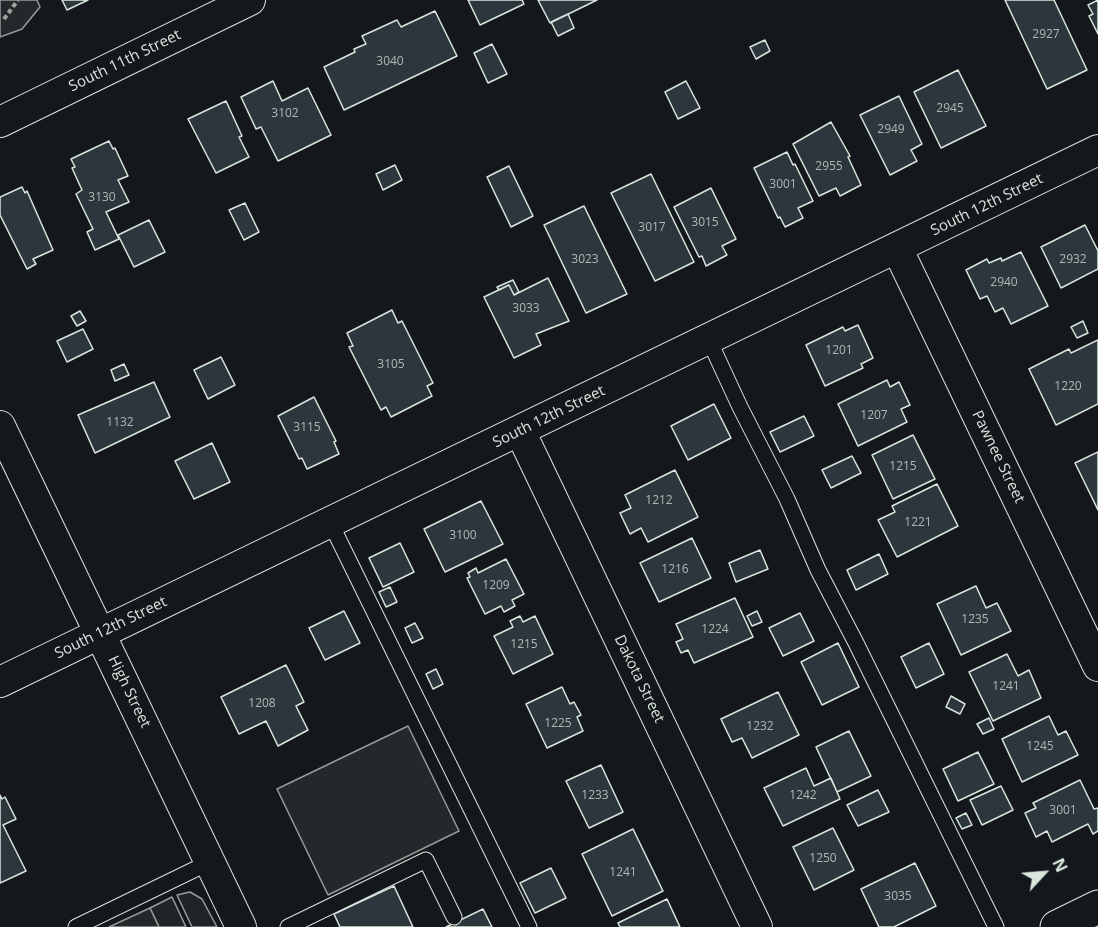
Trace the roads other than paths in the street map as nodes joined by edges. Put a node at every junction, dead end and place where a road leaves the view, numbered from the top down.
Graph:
1 (250, 0) edge
2 (0, 122) edge
3 (1098, 150) edge
4 (897, 248) junction
5 (709, 340) junction
6 (0, 426) edge
7 (520, 431) junction
8 (330, 522) junction
9 (101, 633) junction
10 (1098, 666) edge
11 (0, 682) edge
12 (210, 862) junction
13 (1098, 907) edge
14 (454, 917) dead end
15 (76, 927) edge
16 (241, 927) edge
17 (288, 927) edge
18 (529, 927) edge
19 (757, 927) edge
20 (996, 927) edge
21 (1057, 927) edge

1 - 2 street, South 11th Street
3 - 4 street, South 12th Street
4 - 5 street, South 12th Street
4 - 10 street, Pawnee Street
5 - 7 street, South 12th Street
5 - 20 lane
6 - 9 street, High Street
7 - 8 street, South 12th Street
7 - 19 street, Dakota Street
8 - 9 street, South 12th Street
8 - 18 lane
9 - 11 street, South 12th Street
9 - 12 street, High Street
12 - 15 lane
12 - 16 street, High Street
13 - 21 main road
14 - 17 lane

